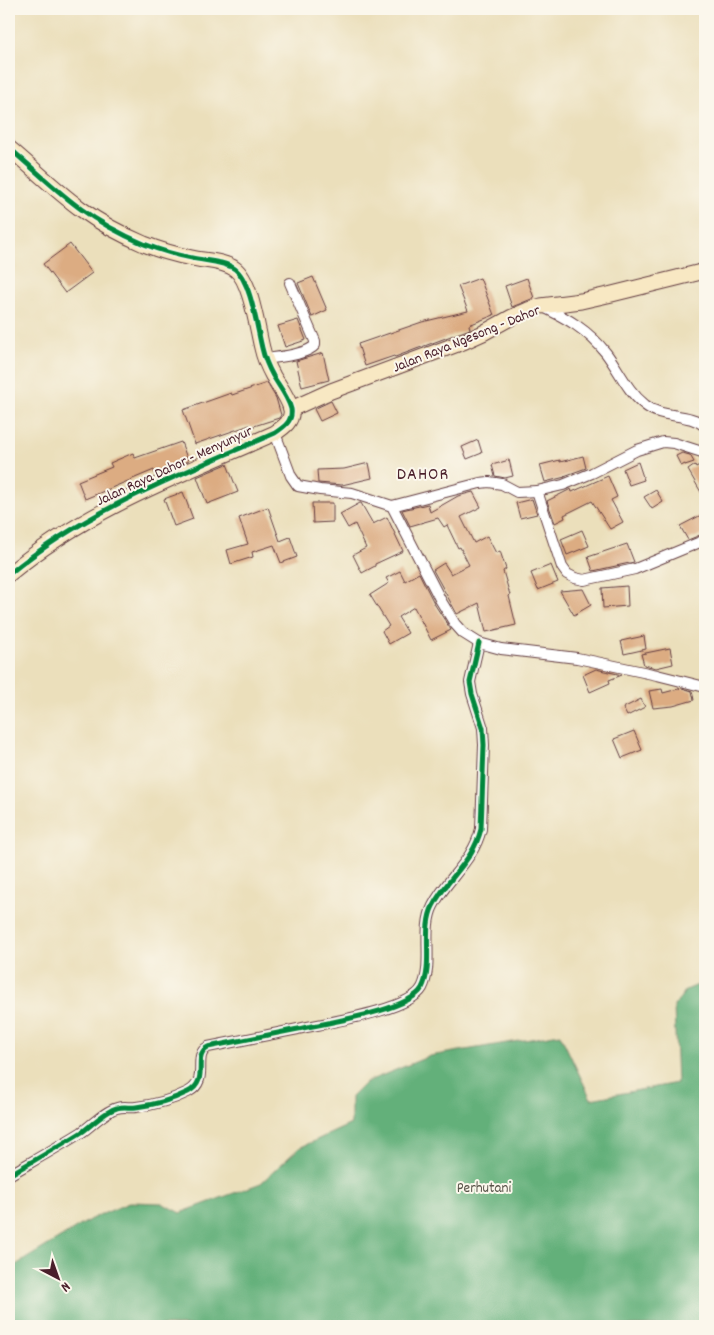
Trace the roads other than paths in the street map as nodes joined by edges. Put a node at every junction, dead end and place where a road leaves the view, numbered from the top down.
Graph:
1 (9, 148) edge
2 (705, 271) edge
3 (290, 283) dead end
4 (541, 306) junction
5 (266, 359) junction
6 (290, 409) junction
7 (705, 426) edge
8 (275, 433) junction
9 (705, 453) edge
10 (537, 491) junction
11 (392, 506) junction
12 (705, 540) edge
13 (9, 574) edge
14 (479, 643) junction
15 (705, 687) edge
16 (9, 1175) edge

1 - 5 street
2 - 4 street, Jalan Raya Ngesong - Dahor
3 - 5 street
4 - 6 street, Jalan Raya Ngesong - Dahor
4 - 7 street
5 - 6 street
6 - 8 street, Jalan Raya Dahor - Menyunyur
8 - 11 street
8 - 13 street, Jalan Raya Dahor - Menyunyur
9 - 10 street
10 - 11 street
10 - 12 street
11 - 14 street
14 - 15 street
14 - 16 street

